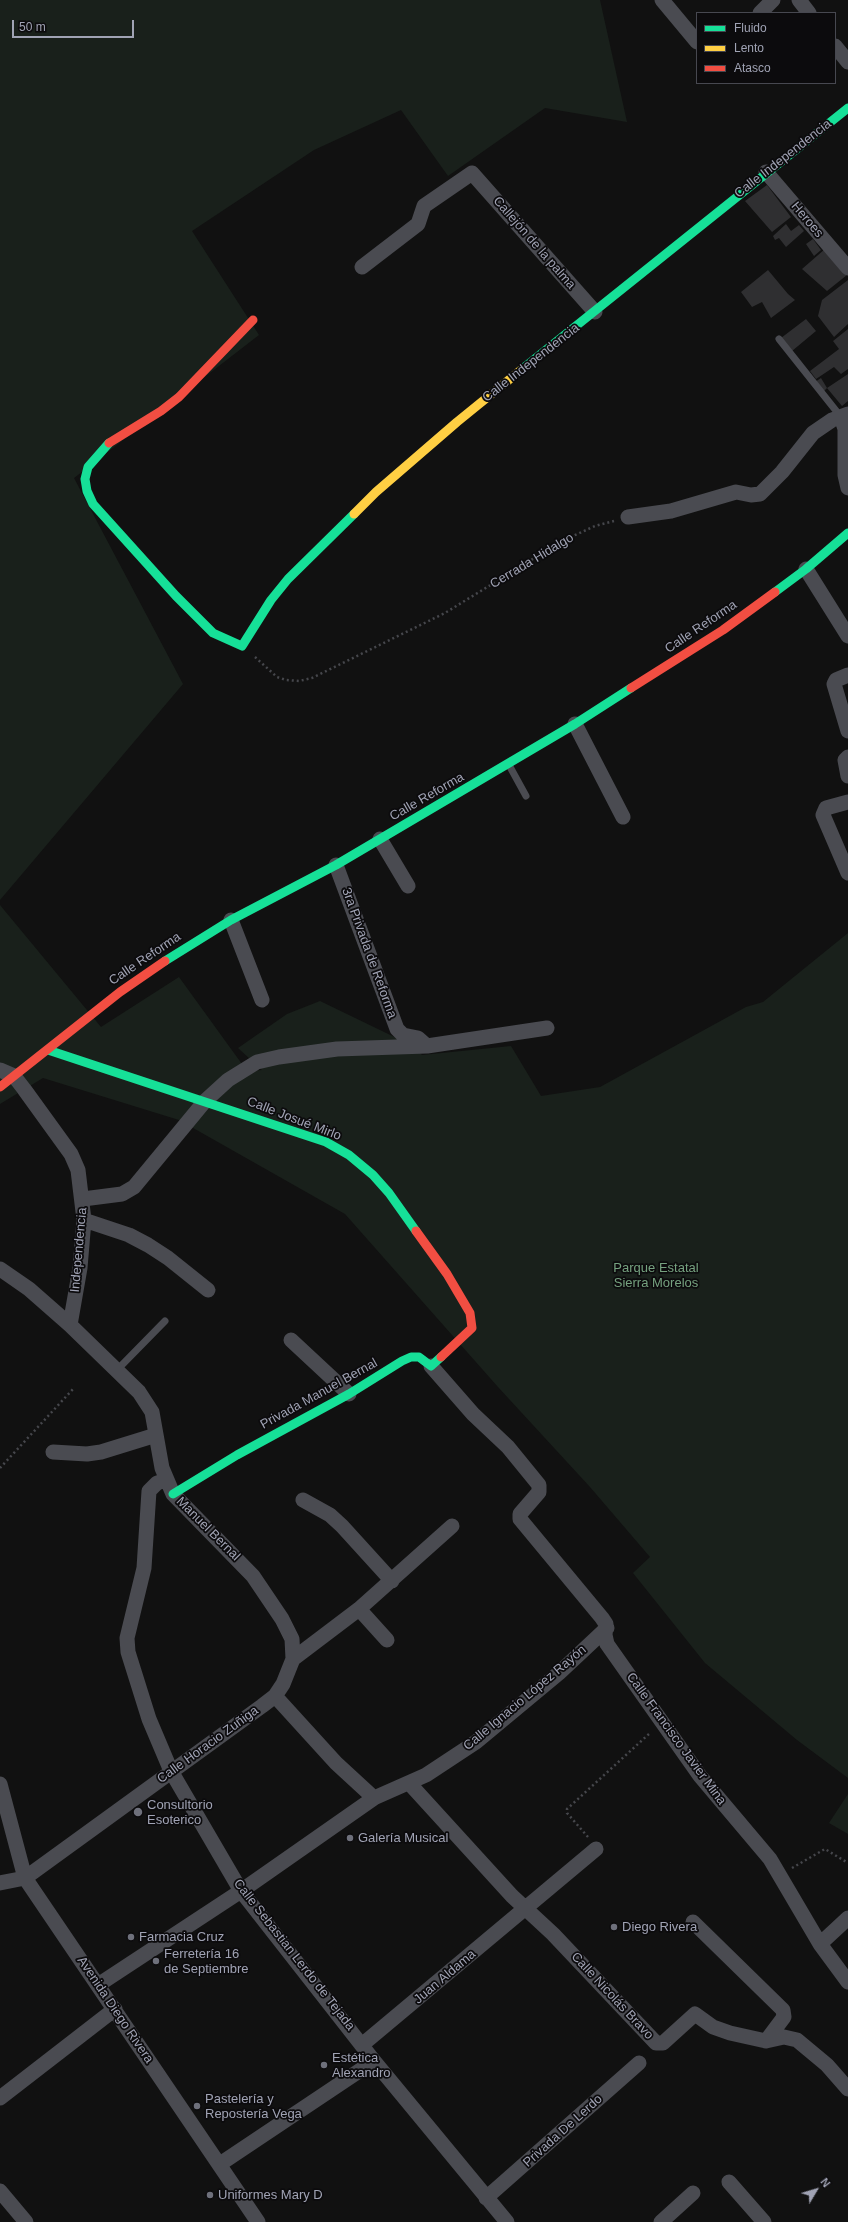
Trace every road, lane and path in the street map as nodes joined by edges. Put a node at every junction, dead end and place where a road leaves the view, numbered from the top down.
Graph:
1 (662, 0) edge
2 (774, 0) edge
3 (799, 0) edge
4 (761, 12) edge
5 (808, 12) edge
6 (696, 41) edge
7 (836, 47) edge
8 (848, 62) edge
9 (848, 108) edge
10 (766, 172) junction
11 (362, 267) dead end
12 (848, 268) edge
13 (595, 312) junction
14 (253, 320) dead end
15 (780, 339) dead end
16 (845, 420) edge
17 (847, 482) edge
18 (628, 517) joint
19 (848, 533) edge
20 (806, 569) junction
21 (848, 636) edge
22 (242, 646) junction
23 (848, 675) edge
24 (575, 724) junction
25 (848, 731) edge
26 (848, 757) edge
27 (509, 764) junction
28 (848, 776) edge
29 (526, 796) dead end
30 (848, 802) edge
31 (623, 817) dead end
32 (380, 839) junction
33 (336, 865) junction
34 (848, 873) edge
35 (408, 886) dead end
36 (231, 920) junction
37 (262, 1000) dead end
38 (547, 1028) dead end
39 (427, 1046) junction
40 (48, 1050) junction
41 (0, 1070) edge
42 (14, 1076) junction
43 (0, 1086) edge
44 (205, 1101) junction
45 (83, 1199) junction
46 (84, 1220) junction
47 (0, 1269) edge
48 (208, 1290) dead end
49 (165, 1321) dead end
50 (70, 1325) junction
51 (291, 1340) dead end
52 (431, 1366) junction
53 (116, 1370) junction
54 (74, 1388) dead end
55 (350, 1394) junction
56 (156, 1435) junction
57 (53, 1452) dead end
58 (0, 1468) edge
59 (166, 1480) junction
60 (173, 1494) junction
61 (303, 1500) dead end
62 (452, 1526) dead end
63 (392, 1581) junction
64 (359, 1609) junction
65 (606, 1628) junction
66 (388, 1640) dead end
67 (293, 1659) junction
68 (275, 1696) junction
69 (663, 1722) junction
70 (171, 1771) junction
71 (409, 1783) junction
72 (0, 1784) edge
73 (374, 1798) junction
74 (596, 1849) joint
75 (848, 1862) edge
76 (781, 1874) junction
77 (26, 1878) junction
78 (0, 1883) edge
79 (240, 1891) junction
80 (526, 1909) junction
81 (848, 1918) edge
82 (693, 1922) dead end
83 (820, 1944) junction
84 (848, 1982) edge
85 (98, 1985) junction
86 (115, 2010) junction
87 (766, 2041) junction
88 (363, 2044) junction
89 (374, 2061) junction
90 (639, 2063) dead end
91 (848, 2089) edge
92 (0, 2098) edge
93 (220, 2164) junction
94 (729, 2182) dead end
95 (0, 2192) edge
96 (694, 2193) dead end
97 (486, 2198) junction
98 (26, 2222) edge
99 (258, 2222) edge
100 (507, 2222) edge
101 (662, 2222) edge
102 (764, 2222) edge

1 - 6 street
2 - 4 street
3 - 5 street
7 - 8 street
9 - 10 street, Calle Independencia
10 - 12 street, Heroes
10 - 13 street, Calle Independencia
11 - 13 street, Callejón de la palma
13 - 22 street, Calle Independencia
14 - 22 street
15 - 16 lane
16 - 17 street
16 - 18 street
18 - 22 path, Cerrada Hidalgo
19 - 20 street, Calle Reforma
20 - 21 street
20 - 24 street, Calle Reforma
23 - 25 street
24 - 27 street, Calle Reforma
24 - 31 street
26 - 28 street
27 - 29 lane
27 - 32 street, Calle Reforma
30 - 34 street
32 - 33 street, Calle Reforma
32 - 35 street
33 - 36 street, Calle Reforma
33 - 39 street, 3ra Privada de Reforma
36 - 37 street
36 - 40 street, Calle Reforma
38 - 39 street
39 - 44 street
40 - 42 street, Calle Reforma
40 - 44 street, Calle Josué Mirlo
41 - 42 street
42 - 43 street, Calle Reforma
42 - 45 street, Independencia
44 - 45 street
44 - 52 street, Calle Josué Mirlo
45 - 46 street, Independencia
46 - 48 street
46 - 50 street, Independencia
47 - 50 street, Manuel Bernal
49 - 53 lane
50 - 53 street, Manuel Bernal
51 - 55 street
52 - 55 street, Privada Manuel Bernal
52 - 65 street, Calle Francisco Javier Mina
53 - 56 street, Manuel Bernal
54 - 58 path
55 - 60 street, Privada Manuel Bernal
56 - 57 street
56 - 59 street, Manuel Bernal
59 - 60 street, Manuel Bernal
59 - 70 street, Calle Sebastian Lerdo de Tejada
60 - 67 street, Manuel Bernal
61 - 63 street
62 - 63 street
63 - 64 street
64 - 66 street
64 - 67 street
65 - 69 street, Calle Francisco Javier Mina
65 - 71 street, Calle Ignacio López Rayón
67 - 68 street, Manuel Bernal
68 - 70 street, Calle Horacio Zuñiga
68 - 73 street
69 - 74 path
69 - 76 street, Calle Francisco Javier Mina
70 - 77 street, Calle Horacio Zuñiga
70 - 79 street, Calle Sebastian Lerdo de Tejada
71 - 73 street, Calle Ignacio López Rayón
71 - 80 street, Calle Nicolás Bravo
72 - 77 street, Avenida Diego Rivera
73 - 79 street, Calle Ignacio López Rayón
74 - 80 street, Juan Aldama
75 - 76 path
76 - 83 street, Calle Francisco Javier Mina
77 - 78 street
77 - 85 street, Avenida Diego Rivera
79 - 85 street, Calle Ignacio López Rayón
79 - 88 street, Calle Sebastian Lerdo de Tejada
80 - 87 street, Calle Nicolás Bravo
80 - 88 street, Juan Aldama
81 - 83 street
82 - 87 street
83 - 84 street, Calle Francisco Javier Mina
85 - 86 street, Avenida Diego Rivera
86 - 92 street
86 - 93 street, Avenida Diego Rivera
87 - 91 street, Calle Nicolás Bravo
88 - 89 street, Calle Sebastian Lerdo de Tejada
89 - 93 street
89 - 97 street, Calle Sebastian Lerdo de Tejada
90 - 97 street, Privada De Lerdo
93 - 99 street, Avenida Diego Rivera
94 - 102 street
95 - 98 street
96 - 101 street
97 - 100 street, Calle Sebastian Lerdo de Tejada

